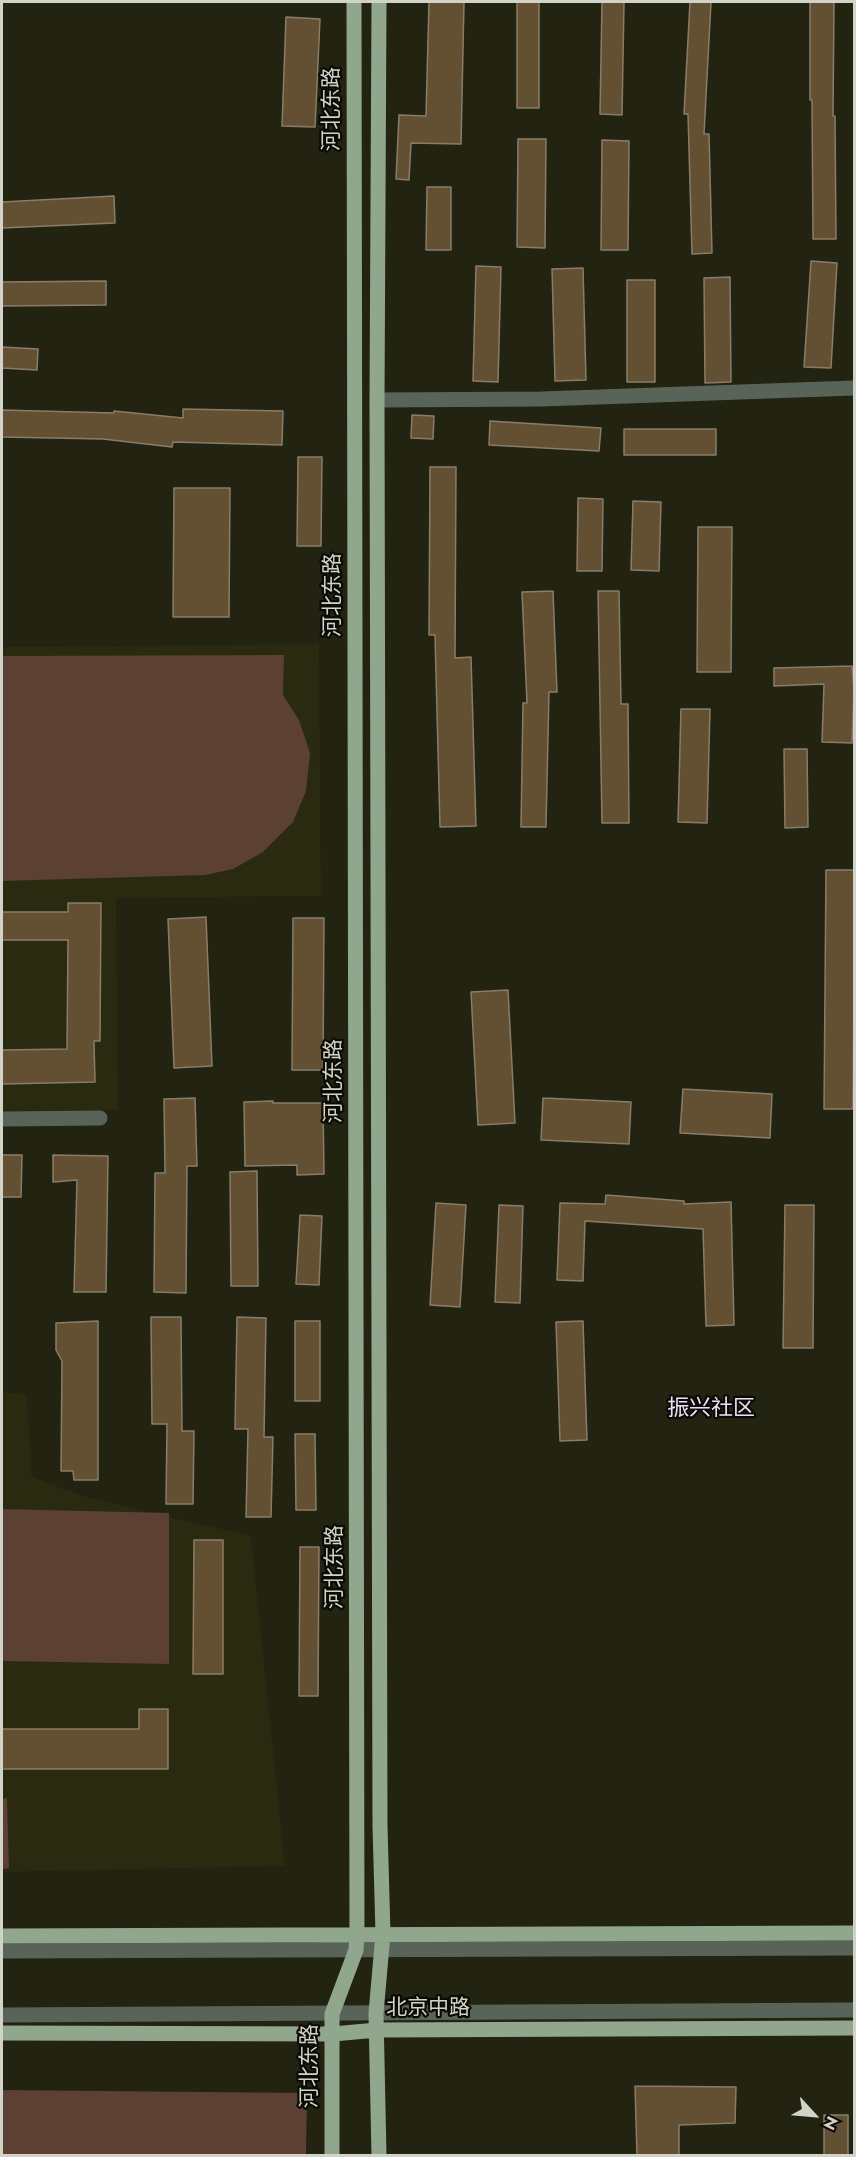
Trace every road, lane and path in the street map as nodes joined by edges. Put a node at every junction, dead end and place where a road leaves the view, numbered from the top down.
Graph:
1 (354, 2) edge
2 (379, 2) edge
3 (855, 388) edge
4 (377, 400) junction
5 (100, 1118) dead end
6 (2, 1119) edge
7 (855, 1933) edge
8 (357, 1934) junction
9 (2, 1936) edge
10 (382, 1941) junction
11 (855, 1948) edge
12 (356, 1950) junction
13 (2, 1952) edge
14 (855, 2010) edge
15 (376, 2013) junction
16 (2, 2014) edge
17 (332, 2014) junction
18 (855, 2028) edge
19 (377, 2030) junction
20 (2, 2033) edge
21 (333, 2034) junction
22 (332, 2156) edge
23 (379, 2156) edge

1 - 8 main road, 河北东路
2 - 4 main road
3 - 4 street
4 - 10 main road
5 - 6 street
7 - 10 main road
8 - 9 main road
8 - 10 main road
8 - 12 main road, 河北东路
10 - 11 street
10 - 12 street
10 - 15 main road
12 - 13 street
12 - 17 main road, 河北东路
14 - 15 street
15 - 17 street
15 - 19 main road
16 - 17 street
17 - 21 main road, 河北东路
18 - 19 main road, 北京中路
19 - 21 main road, 北京中路
19 - 23 main road
20 - 21 main road, 北京中路
21 - 22 main road, 河北东路

